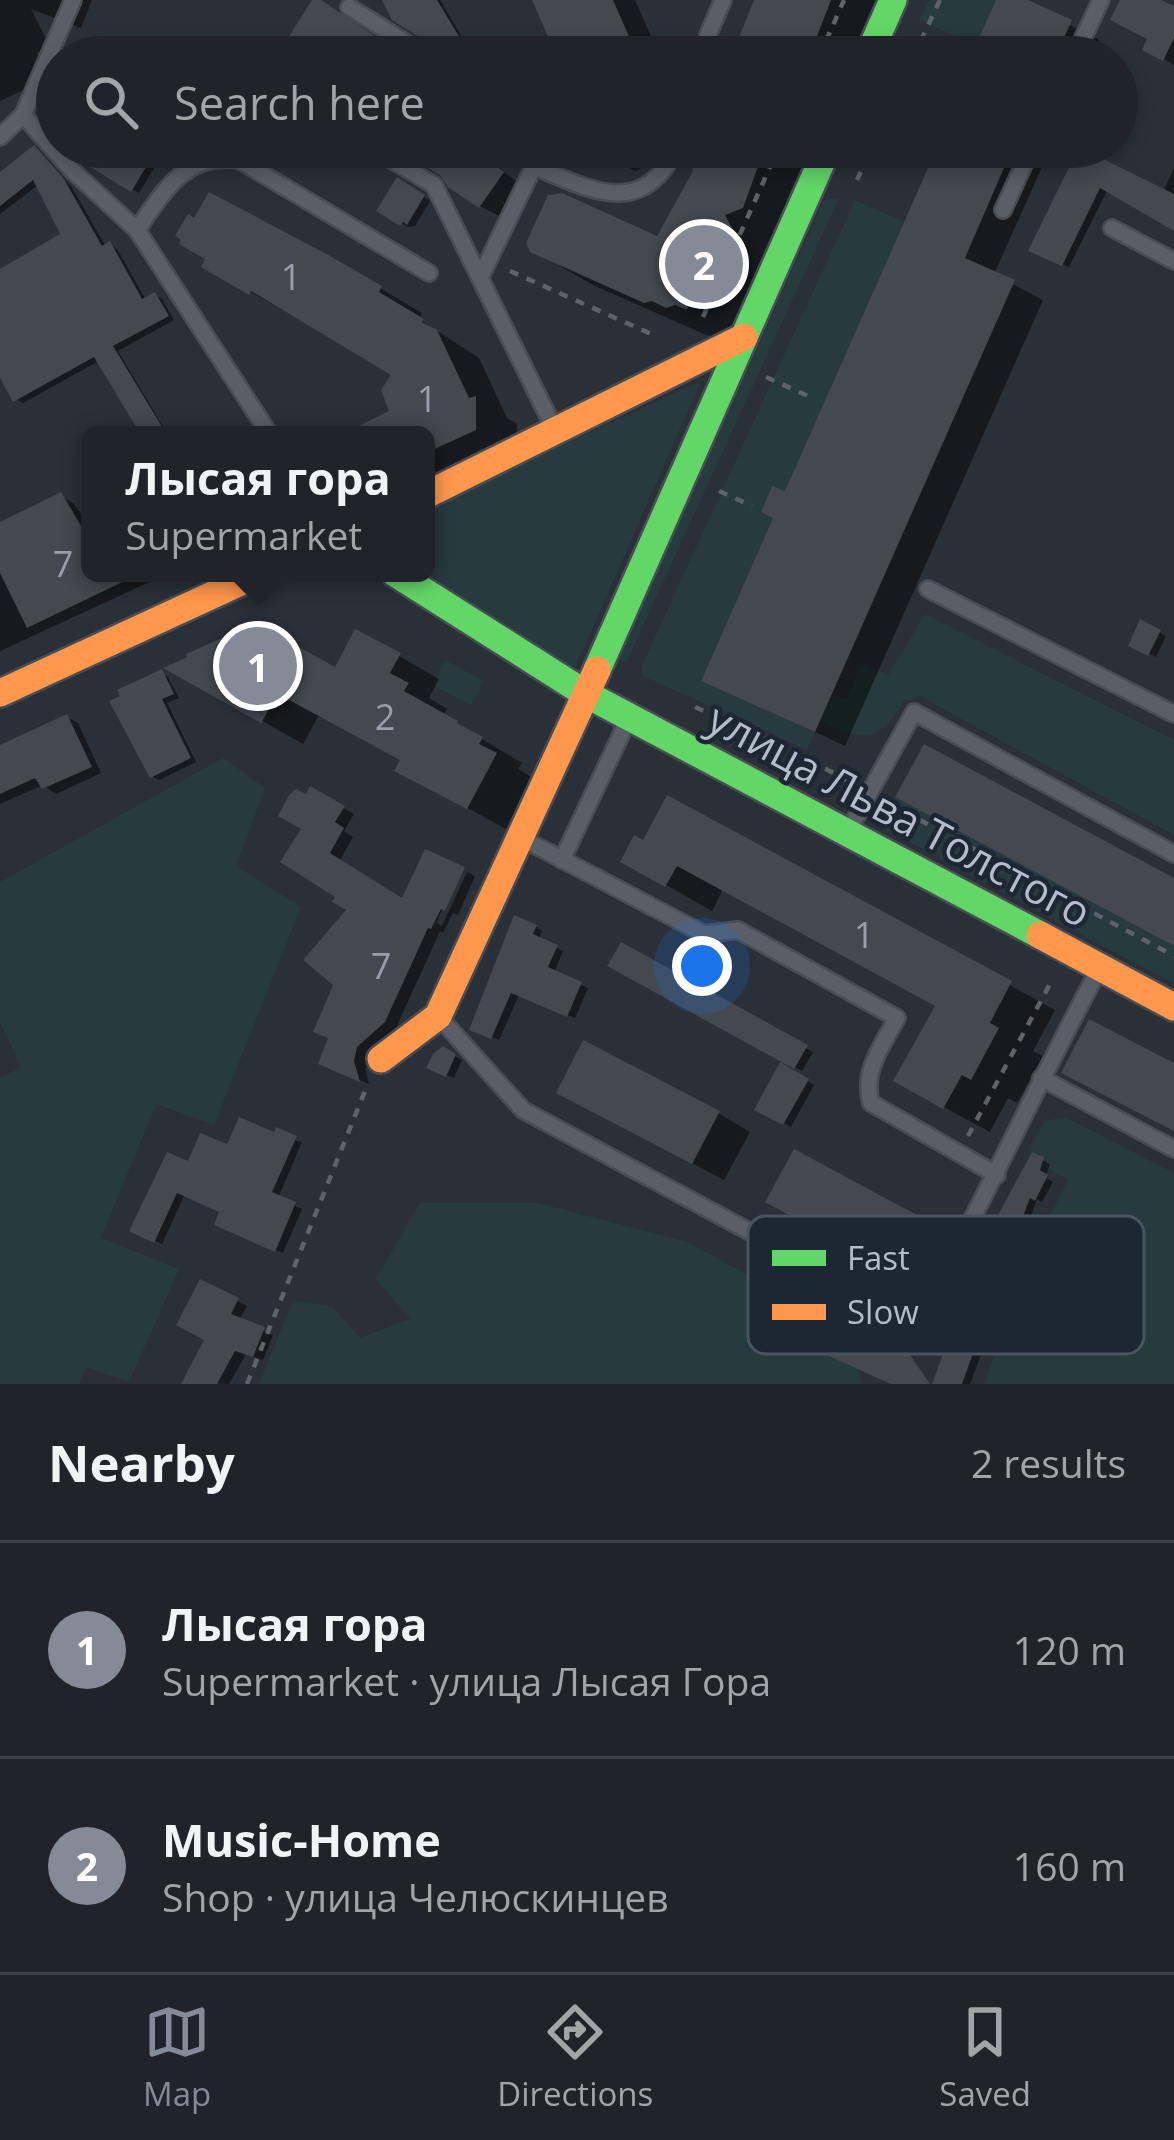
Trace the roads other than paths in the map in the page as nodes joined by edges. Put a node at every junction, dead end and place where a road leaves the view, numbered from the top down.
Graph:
1 (73, 0) edge
2 (723, 0) edge
3 (893, 0) edge
4 (1101, 0) edge
5 (349, 7) dead end
6 (57, 36) edge
7 (395, 36) edge
8 (708, 36) edge
9 (877, 36) edge
10 (1084, 36) edge
11 (36, 84) edge
12 (22, 116) junction
13 (36, 131) edge
14 (0, 137) edge
15 (70, 168) edge
16 (188, 168) edge
17 (252, 168) edge
18 (405, 168) edge
19 (533, 168) edge
20 (539, 168) edge
21 (662, 168) edge
22 (816, 168) edge
23 (1022, 168) edge
24 (1003, 210) dead end
25 (1112, 228) dead end
26 (136, 230) junction
27 (1174, 261) edge
28 (429, 273) dead end
29 (480, 278) junction
30 (744, 337) junction
31 (264, 426) edge
32 (556, 432) junction
33 (435, 490) edge
34 (240, 582) edge
35 (409, 582) edge
36 (928, 590) dead end
37 (0, 693) edge
38 (586, 694) junction
39 (1174, 714) edge
40 (629, 717) junction
41 (848, 833) junction
42 (520, 838) junction
43 (1174, 854) edge
44 (562, 860) junction
45 (1099, 968) junction
46 (1174, 1007) edge
47 (438, 1016) junction
48 (381, 1059) road end
49 (1041, 1078) junction
50 (1174, 1149) edge
51 (997, 1175) junction
52 (975, 1216) edge
53 (748, 1231) edge

1 - 6 lane
2 - 8 lane
3 - 9 street
4 - 10 lane
5 - 7 lane
11 - 12 lane
12 - 13 lane
12 - 14 lane
15 - 26 lane
16 - 26 lane
17 - 28 lane
18 - 29 lane
19 - 29 lane
20 - 21 lane
22 - 30 street
23 - 24 lane
25 - 27 lane
26 - 31 lane
29 - 32 lane
30 - 32 street
30 - 38 street
32 - 33 street
34 - 37 street
35 - 38 street, улица Льва Толстого
36 - 39 lane
38 - 40 street, улица Льва Толстого
38 - 42 street
40 - 41 street, улица Льва Толстого
40 - 44 lane
41 - 43 lane
41 - 45 street, улица Льва Толстого
42 - 44 lane
42 - 47 street
44 - 51 lane
45 - 46 street, улица Льва Толстого
45 - 49 lane
47 - 48 street
47 - 53 lane
49 - 50 lane
49 - 51 lane
51 - 52 lane

